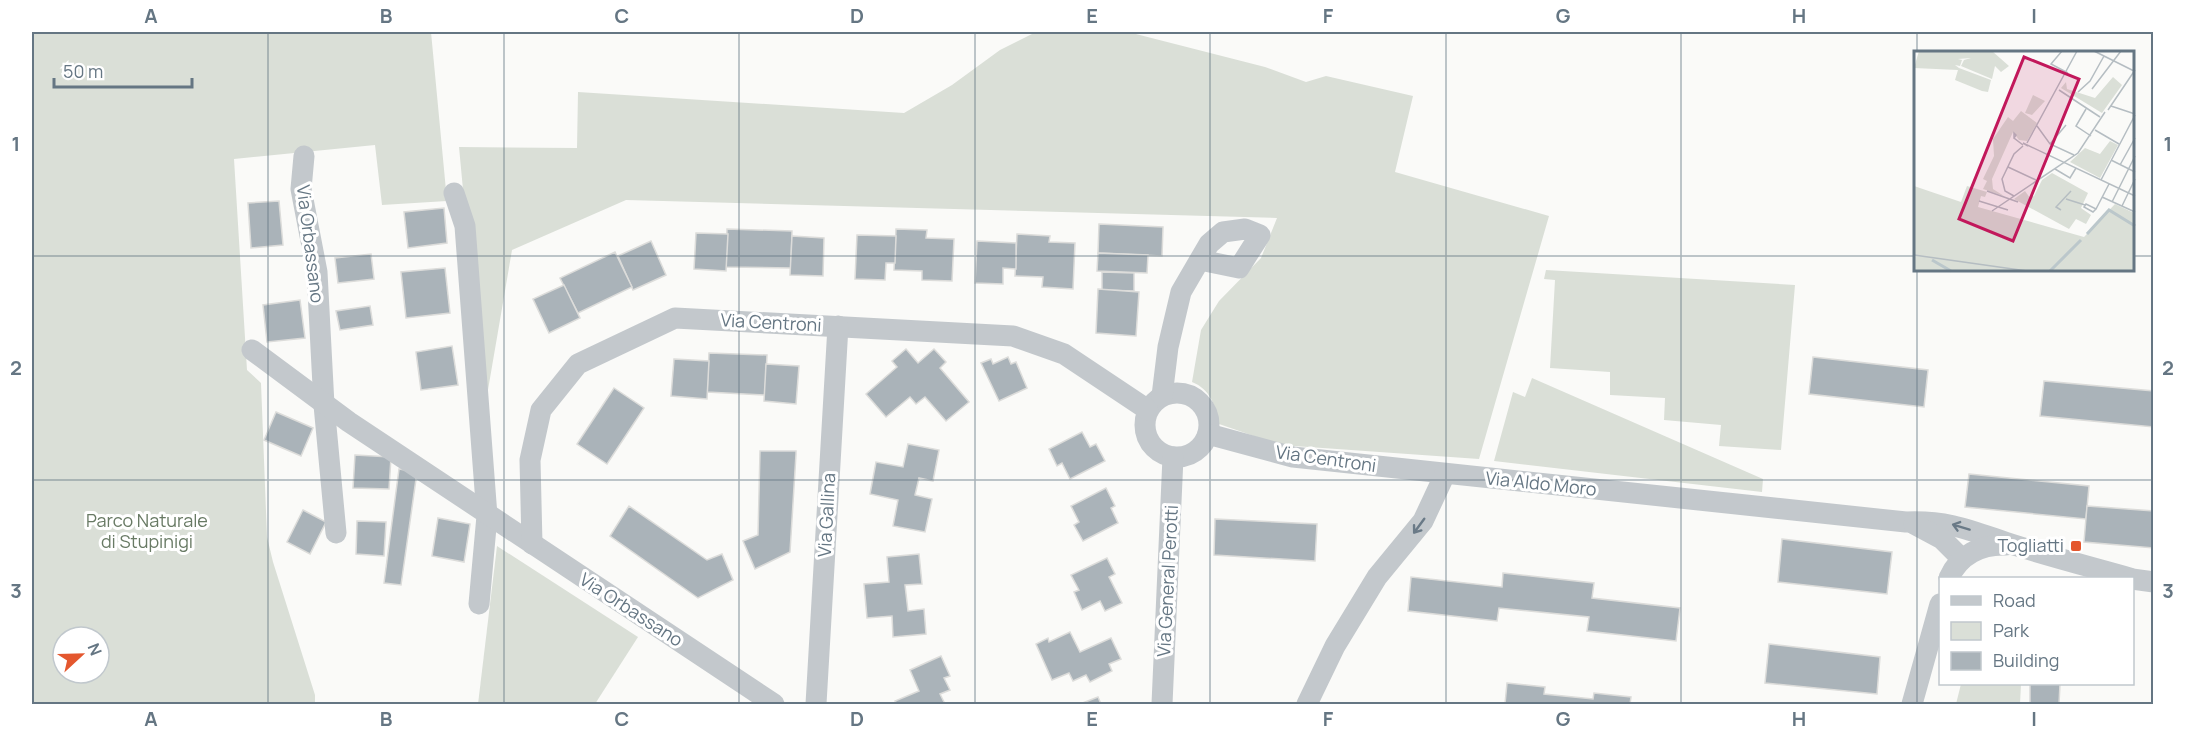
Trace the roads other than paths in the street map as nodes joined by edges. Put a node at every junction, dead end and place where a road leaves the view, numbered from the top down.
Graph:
1 (304, 156) dead end
2 (454, 193) dead end
3 (1200, 260) dead end
4 (838, 326) junction
5 (252, 350) dead end
6 (1155, 403) junction
7 (324, 405) junction
8 (1209, 434) junction
9 (1173, 458) junction
10 (1445, 474) junction
11 (487, 516) junction
12 (1906, 522) junction
13 (336, 533) dead end
14 (532, 544) junction
15 (2014, 545) junction
16 (1962, 559) junction
17 (1950, 577) edge
18 (2124, 577) edge
19 (2134, 579) edge
20 (2154, 582) edge
21 (479, 604) dead end
22 (1939, 611) edge
23 (774, 705) edge
24 (816, 705) edge
25 (1162, 705) edge
26 (1307, 705) edge
27 (1912, 705) edge

1 - 7 street, Via Orbassano
2 - 11 street
3 - 6 street
4 - 6 street, Via Centroni
4 - 14 street, Via Centroni
4 - 24 street, Via Gallina
5 - 7 street, Via Orbassano
6 - 8 street
6 - 9 street
7 - 11 street, Via Orbassano
7 - 13 street, Via Orbassano
8 - 9 street
8 - 10 street, Via Centroni
9 - 25 street, Via General Perotti
10 - 12 street, Via Aldo Moro
10 -> 26 street
11 - 14 street, Via Orbassano
11 - 21 street
15 -> 12 street, Via Aldo Moro
12 - 16 street, Via Aldo Moro
14 - 23 street, Via Orbassano
15 - 16 street
15 - 18 street, Via Aldo Moro
16 - 17 street
19 - 20 street, Via Aldo Moro
22 - 27 street

